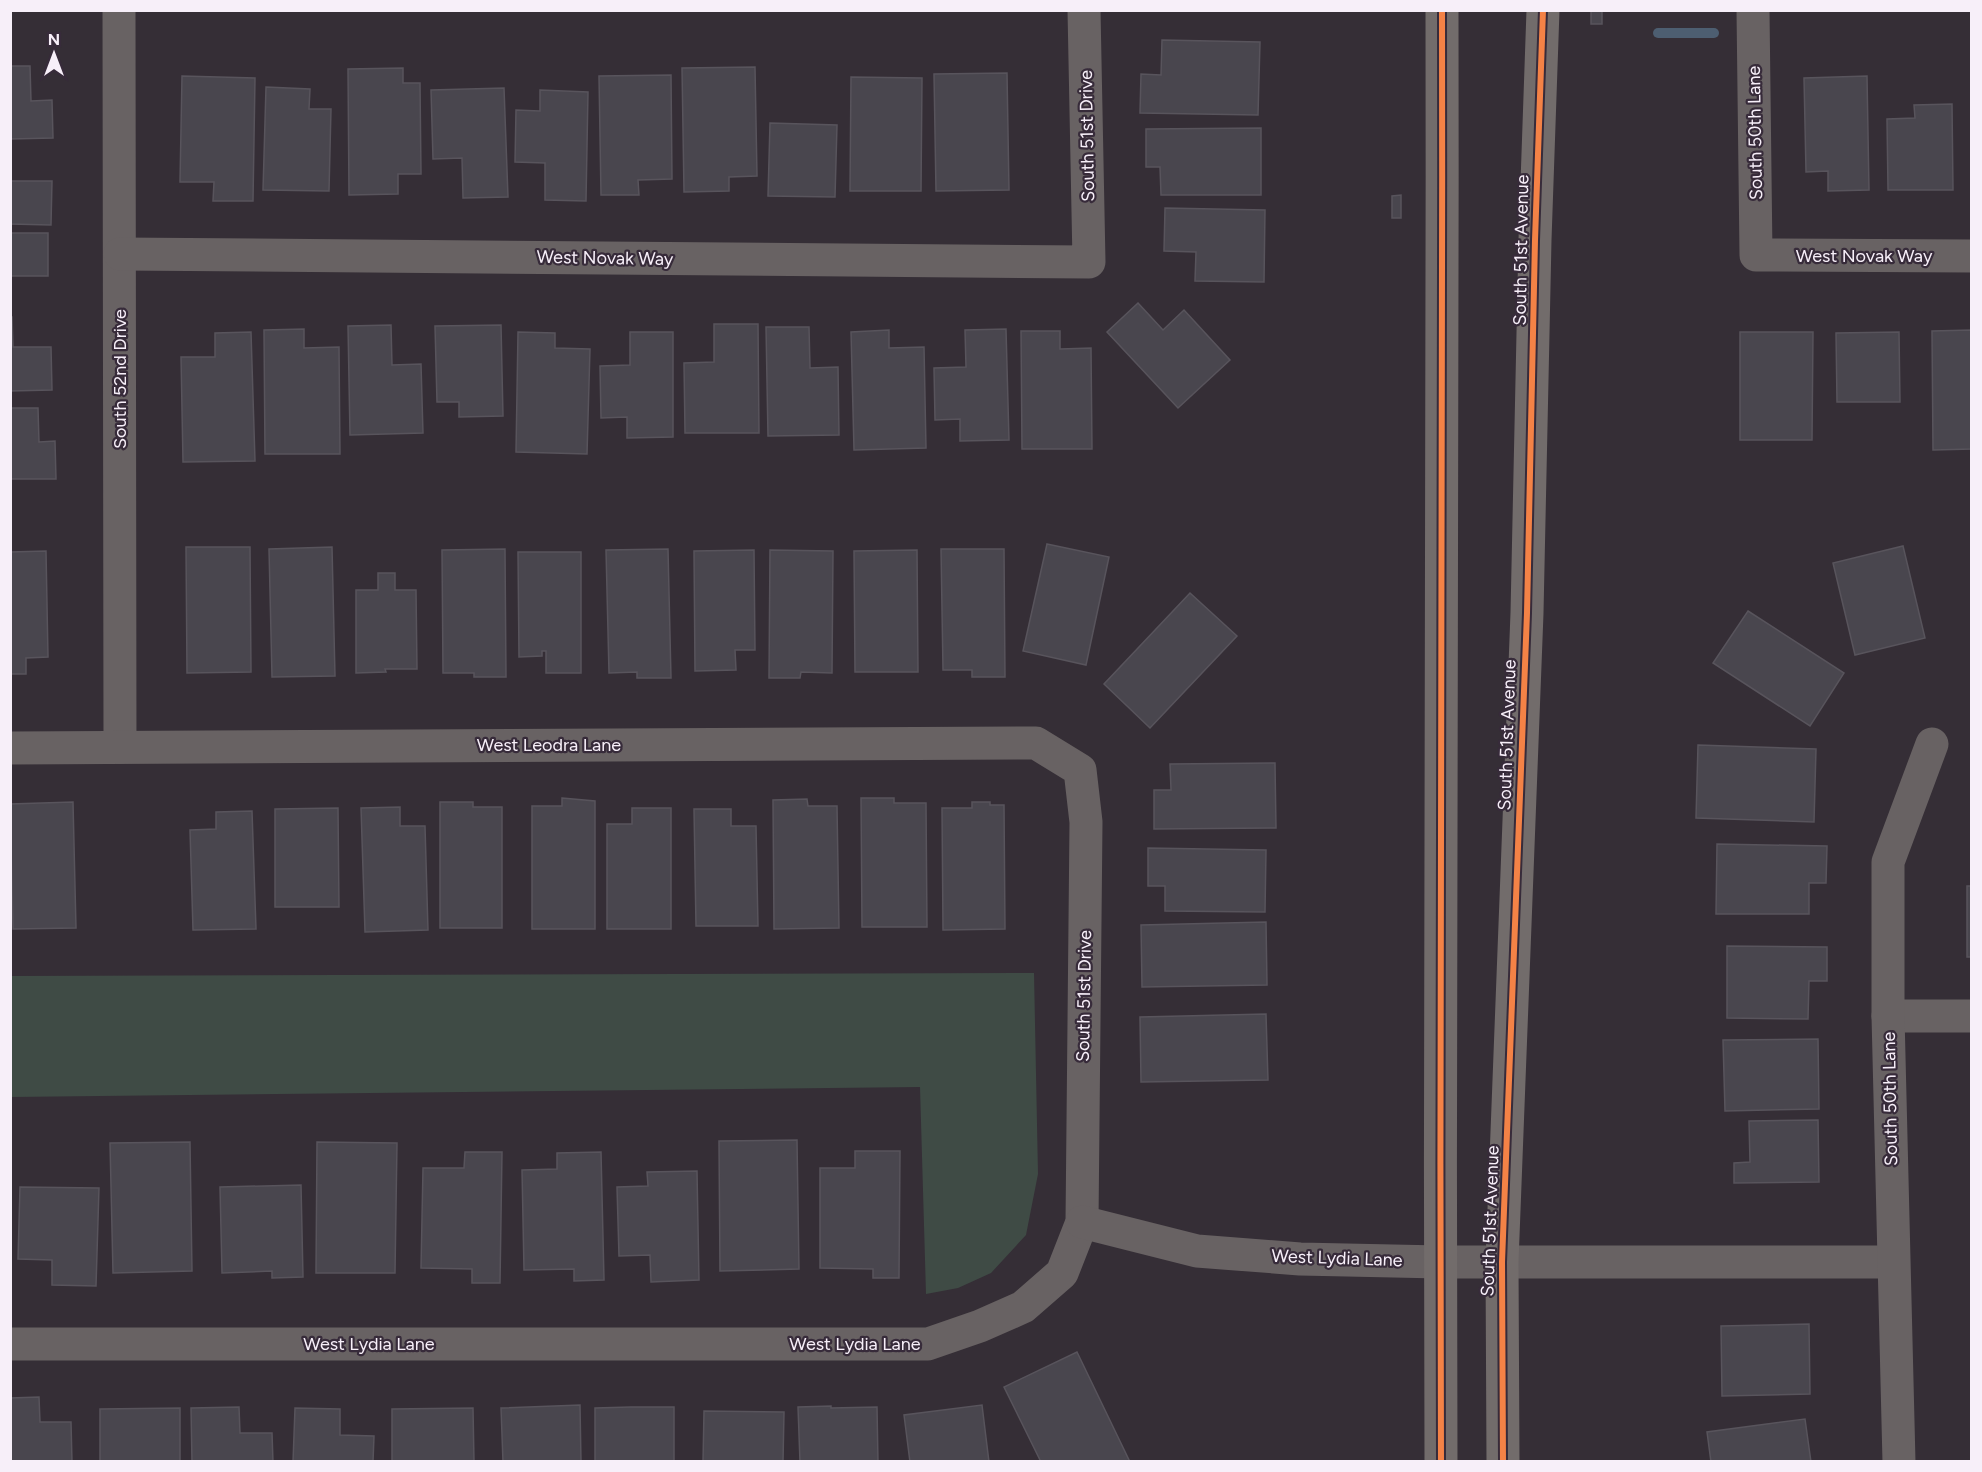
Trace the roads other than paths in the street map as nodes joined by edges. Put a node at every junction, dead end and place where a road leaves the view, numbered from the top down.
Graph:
1 (119, 10) edge
2 (1084, 10) edge
3 (1442, 10) edge
4 (1543, 10) edge
5 (1753, 10) edge
6 (120, 254) junction
7 (1756, 255) joint
8 (1971, 256) edge
9 (1089, 262) joint
10 (1932, 744) dead end
11 (120, 747) junction
12 (10, 748) edge
13 (1080, 770) joint
14 (1888, 1016) junction
15 (1971, 1016) edge
16 (1082, 1222) junction
17 (1440, 1262) junction
18 (1502, 1262) junction
19 (1893, 1262) junction
20 (10, 1344) edge
21 (1441, 1461) edge
22 (1503, 1461) edge
23 (1899, 1461) edge

1 - 6 street, South 52nd Drive
2 - 9 street, South 51st Drive
3 - 17 main road
4 - 18 main road, South 51st Avenue
5 - 7 street, South 50th Lane
6 - 9 street, West Novak Way
6 - 11 street, South 52nd Drive
7 - 8 street, West Novak Way
10 - 14 street, South 50th Lane
11 - 12 street, West Leodra Lane
11 - 13 street, West Leodra Lane
13 - 16 street, South 51st Drive
14 - 15 street
14 - 19 street, South 50th Lane
16 - 17 street, West Lydia Lane
16 - 20 street, West Lydia Lane
17 - 18 street, West Lydia Lane
17 - 21 main road
18 - 19 street, West Lydia Lane
18 - 22 main road, South 51st Avenue
19 - 23 street, South 50th Lane

